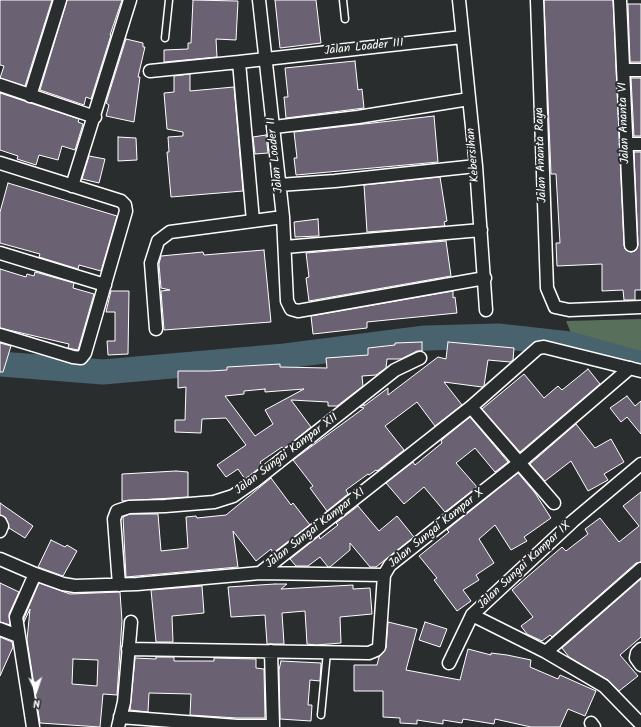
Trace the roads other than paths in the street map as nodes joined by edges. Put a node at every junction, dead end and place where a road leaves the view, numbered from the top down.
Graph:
1 (60, 0) edge
2 (130, 0) edge
3 (169, 0) edge
4 (259, 0) edge
5 (343, 0) edge
6 (459, 0) edge
7 (537, 0) edge
8 (620, 0) edge
9 (345, 19) dead end
10 (462, 37) junction
11 (165, 38) dead end
12 (265, 59) junction
13 (240, 62) junction
14 (624, 70) junction
15 (641, 70) edge
16 (150, 71) dead end
17 (0, 85) edge
18 (30, 96) junction
19 (469, 99) junction
20 (95, 117) junction
21 (274, 127) junction
22 (626, 144) junction
23 (641, 144) edge
24 (0, 163) edge
25 (476, 166) junction
26 (279, 185) junction
27 (72, 186) junction
28 (283, 217) junction
29 (635, 219) edge
30 (253, 221) junction
31 (481, 230) junction
32 (632, 245) dead end
33 (285, 247) junction
34 (0, 253) edge
35 (485, 278) junction
36 (105, 285) junction
37 (641, 307) edge
38 (486, 310) dead end
39 (156, 329) dead end
40 (0, 335) edge
41 (420, 358) dead end
42 (636, 370) edge
43 (471, 408) junction
44 (519, 463) junction
45 (641, 464) edge
46 (554, 503) dead end
47 (0, 522) edge
48 (0, 531) edge
49 (0, 559) edge
50 (641, 569) edge
51 (260, 573) junction
52 (35, 574) junction
53 (384, 576) junction
54 (119, 584) junction
55 (472, 615) junction
56 (131, 622) dead end
57 (0, 629) edge
58 (18, 636) junction
59 (128, 649) junction
60 (641, 649) edge
61 (271, 651) junction
62 (327, 652) junction
63 (546, 652) junction
64 (449, 664) dead end
65 (641, 665) edge
66 (321, 715) dead end
67 (119, 722) edge
68 (641, 724) edge
69 (33, 727) edge

1 - 18 street
2 - 20 street
3 - 11 lane
4 - 12 street, Jalan Loader II
5 - 9 lane
6 - 10 street, Kebersihan
7 - 37 street, Jalan Ananta Raya
8 - 14 street, Jalan Ananta VI
10 - 12 street, Jalan Loader III
10 - 19 street, Kebersihan
12 - 13 street, Jalan Loader III
12 - 21 street, Jalan Loader II
13 - 16 street, Jalan Loader III
13 - 30 street
14 - 15 street
14 - 22 street, Jalan Ananta VI
17 - 18 street
18 - 20 street
19 - 21 street
19 - 25 street, Kebersihan
20 - 27 street
21 - 26 street, Jalan Loader II
22 - 23 street
22 - 29 street, Jalan Ananta VI
24 - 27 street
25 - 26 street
25 - 31 street, Kebersihan
26 - 28 street, Jalan Loader II
27 - 36 street
28 - 30 street
28 - 33 street, Jalan Loader II
29 - 32 street, Jalan Ananta VI
30 - 39 street
31 - 33 street
31 - 35 street, Kebersihan
33 - 35 street, Jalan Loader II
34 - 36 street
35 - 38 street, Kebersihan
36 - 40 street
41 - 54 street, Jalan Sungai Kampar XII
42 - 43 street, Jalan Sungai Kampar XI
42 - 44 street, Jalan Sungai Kampar X
43 - 44 street
43 - 51 street, Jalan Sungai Kampar XI
44 - 46 street
44 - 53 street, Jalan Sungai Kampar X
45 - 55 street, Jalan Sungai Kampar IX
47 - 48 street
49 - 52 street, Jalan Sungai Kampar XI
50 - 63 street
51 - 53 street
51 - 54 street, Jalan Sungai Kampar XI
52 - 54 street, Jalan Sungai Kampar XI
52 - 58 street
53 - 62 street, Jalan Sungai Kampar X
55 - 63 street, Jalan Sungai Kampar IX
55 - 64 street
56 - 59 street
57 - 58 street
58 - 69 street
59 - 61 street, Jalan Sungai Kampar X
59 - 67 street
60 - 65 street
61 - 62 street, Jalan Sungai Kampar X
61 - 67 street
62 - 66 lane
63 - 68 street, Jalan Sungai Kampar IX

